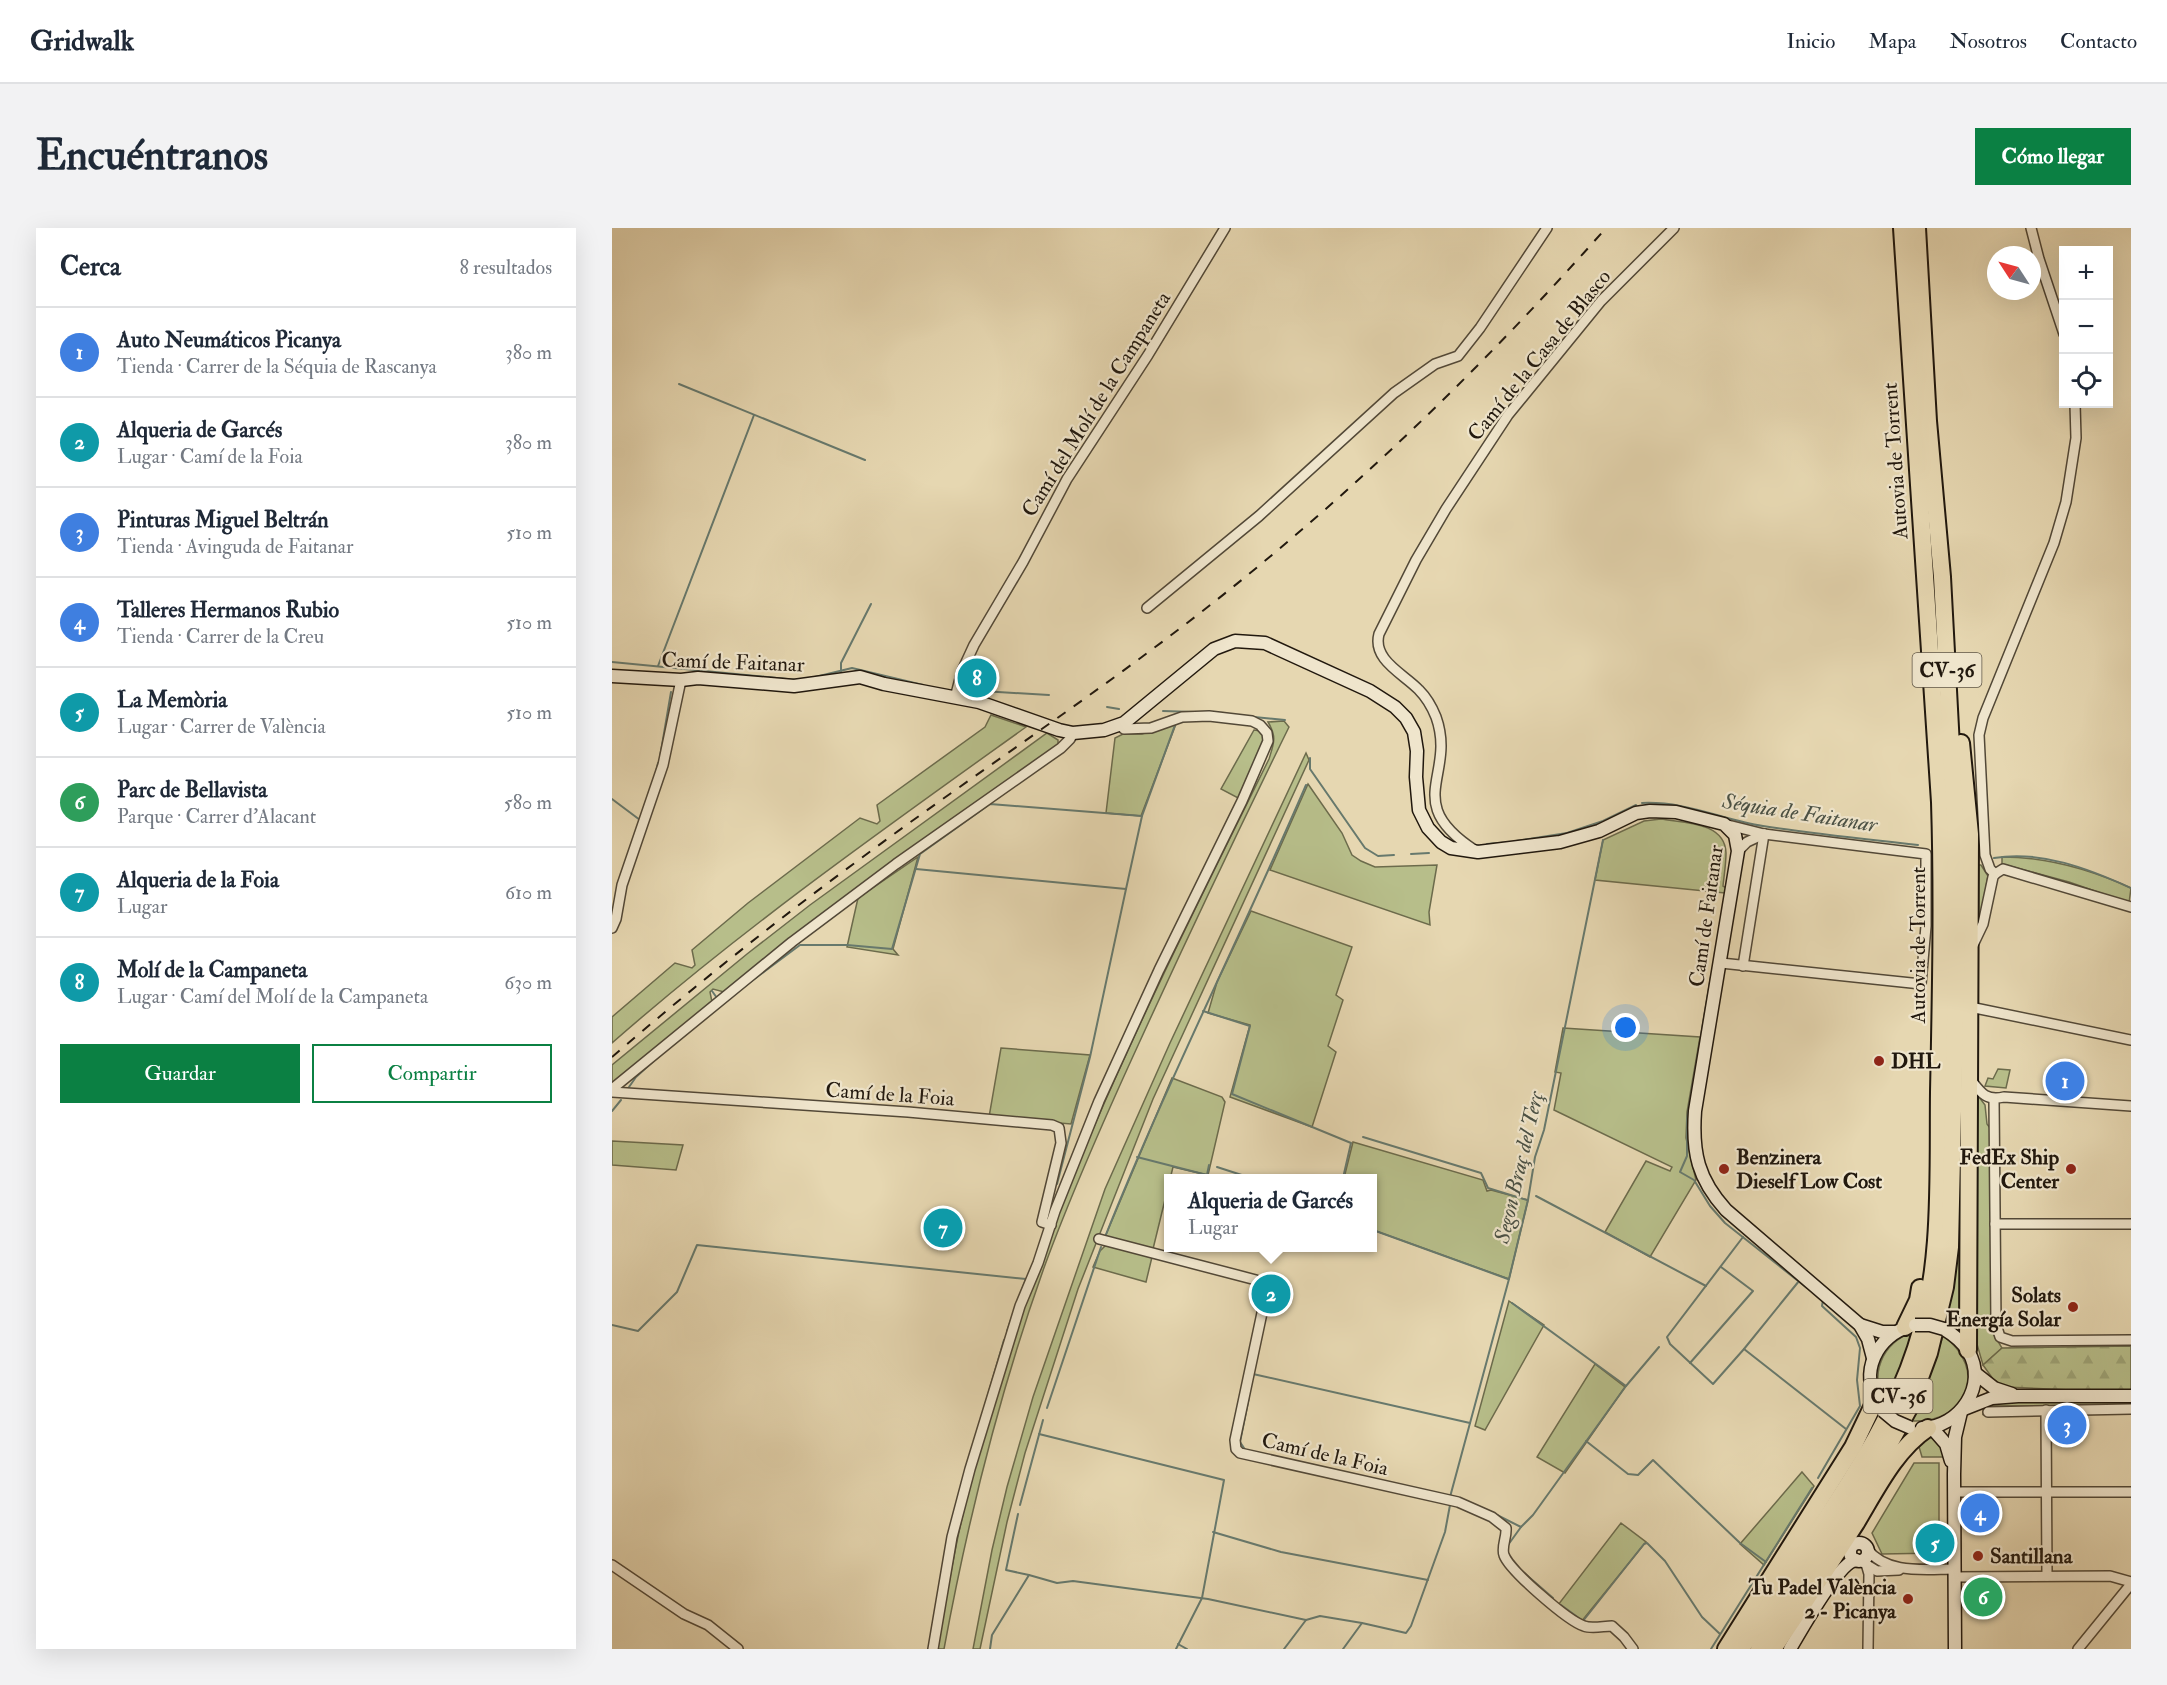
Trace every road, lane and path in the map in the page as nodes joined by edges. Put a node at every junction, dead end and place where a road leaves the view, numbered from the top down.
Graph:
1 (1225, 228) edge
2 (1547, 228) edge
3 (1674, 228) edge
4 (1902, 228) edge
5 (1917, 228) edge
6 (2031, 228) edge
7 (2059, 319) edge
8 (2074, 408) edge
9 (1942, 577) junction
10 (1147, 608) dead end
11 (612, 676) edge
12 (681, 680) junction
13 (955, 699) junction
14 (1120, 725) junction
15 (1073, 733) junction
16 (1724, 824) junction
17 (1764, 834) junction
18 (1738, 851) junction
19 (1478, 852) junction
20 (1995, 874) junction
21 (2131, 907) edge
22 (612, 928) edge
23 (1941, 943) junction
24 (1969, 952) junction
25 (1721, 963) junction
26 (1743, 966) junction
27 (1970, 1007) junction
28 (2131, 1040) edge
29 (1968, 1075) junction
30 (612, 1090) edge
31 (1994, 1099) junction
32 (2131, 1106) edge
33 (1995, 1224) junction
34 (2131, 1224) edge
35 (1051, 1225) junction
36 (1099, 1239) dead end
37 (1860, 1325) junction
38 (1905, 1328) junction
39 (2131, 1340) edge
40 (1968, 1350) junction
41 (1873, 1358) junction
42 (1975, 1373) junction
43 (2018, 1396) junction
44 (2131, 1396) edge
45 (1880, 1405) junction
46 (2131, 1409) edge
47 (1962, 1410) junction
48 (2046, 1410) junction
49 (1988, 1412) dead end
50 (1930, 1428) junction
51 (1954, 1474) junction
52 (1954, 1492) junction
53 (2048, 1492) junction
54 (2131, 1492) edge
55 (1856, 1524) junction
56 (1851, 1547) junction
57 (1865, 1547) junction
58 (1861, 1563) junction
59 (612, 1565) edge
60 (1904, 1569) junction
61 (1954, 1573) junction
62 (2048, 1576) junction
63 (2131, 1583) edge
64 (1828, 1587) junction
65 (738, 1649) edge
66 (933, 1649) edge
67 (1633, 1649) edge
68 (1726, 1649) edge
69 (1742, 1649) edge
70 (1759, 1649) edge
71 (1773, 1649) edge
72 (1790, 1649) edge
73 (1868, 1649) edge
74 (1955, 1649) edge
75 (2078, 1649) edge

1 - 13 street, Camí del Molí de la Campaneta
2 - 10 street
3 - 19 street, Camí de la Casa de Blasco
4 - 23 highway, Autovia de Torrent / CV-36
5 - 9 highway, Autovia de Torrent / CV-36
6 - 7 street
8 - 20 street
9 - 24 highway
9 - 70 highway, Autovia de Torrent / CV-36
11 - 12 street, Camí de Faitanar
12 - 13 street, Camí de Faitanar
12 - 22 street
13 - 15 street, Camí de Faitanar
14 - 15 street, Camí de Faitanar
14 - 19 street, Camí de Faitanar
14 - 35 street
15 - 30 street
16 - 17 street
16 - 18 street, Camí de Faitanar
16 - 19 street, Camí de Faitanar
17 - 18 street
17 - 26 street, Camí de Faitanar
17 - 26 street
18 - 25 street, Camí de Faitanar
20 - 21 street
20 - 24 street
23 - 38 highway
23 - 69 highway, Autovia de Torrent / CV-36
24 - 27 highway
25 - 26 street
25 - 37 street, Camí de Faitanar
27 - 28 street
27 - 29 highway
29 - 31 street
29 - 40 highway
30 - 35 street, Camí de la Foia
31 - 32 street
31 - 33 street
33 - 34 street
33 - 39 street
35 - 66 street
36 - 67 street, Camí de la Foia
37 - 38 street, Camí de Faitanar
37 - 41 street, Camí de Faitanar
38 - 40 street, bridge
38 - 41 street
40 - 42 street
41 - 45 street
42 - 43 street
42 - 47 street
43 - 44 street
43 - 47 street
45 - 50 street, bridge
45 - 68 highway
46 - 48 street
47 - 50 street
47 - 51 street
48 - 49 street
48 - 53 street
50 - 51 street
50 - 55 highway
51 - 52 street
52 - 53 street
52 - 61 street
53 - 54 street
53 - 62 street
55 - 57 street
55 - 71 highway
56 - 57 street
56 - 58 street
56 - 64 street
57 - 58 street
57 - 60 street
58 - 60 street
58 - 64 street
58 - 73 street
59 - 65 street
60 - 61 street
61 - 62 street
61 - 74 street
62 - 63 street
63 - 75 street
64 - 72 street

